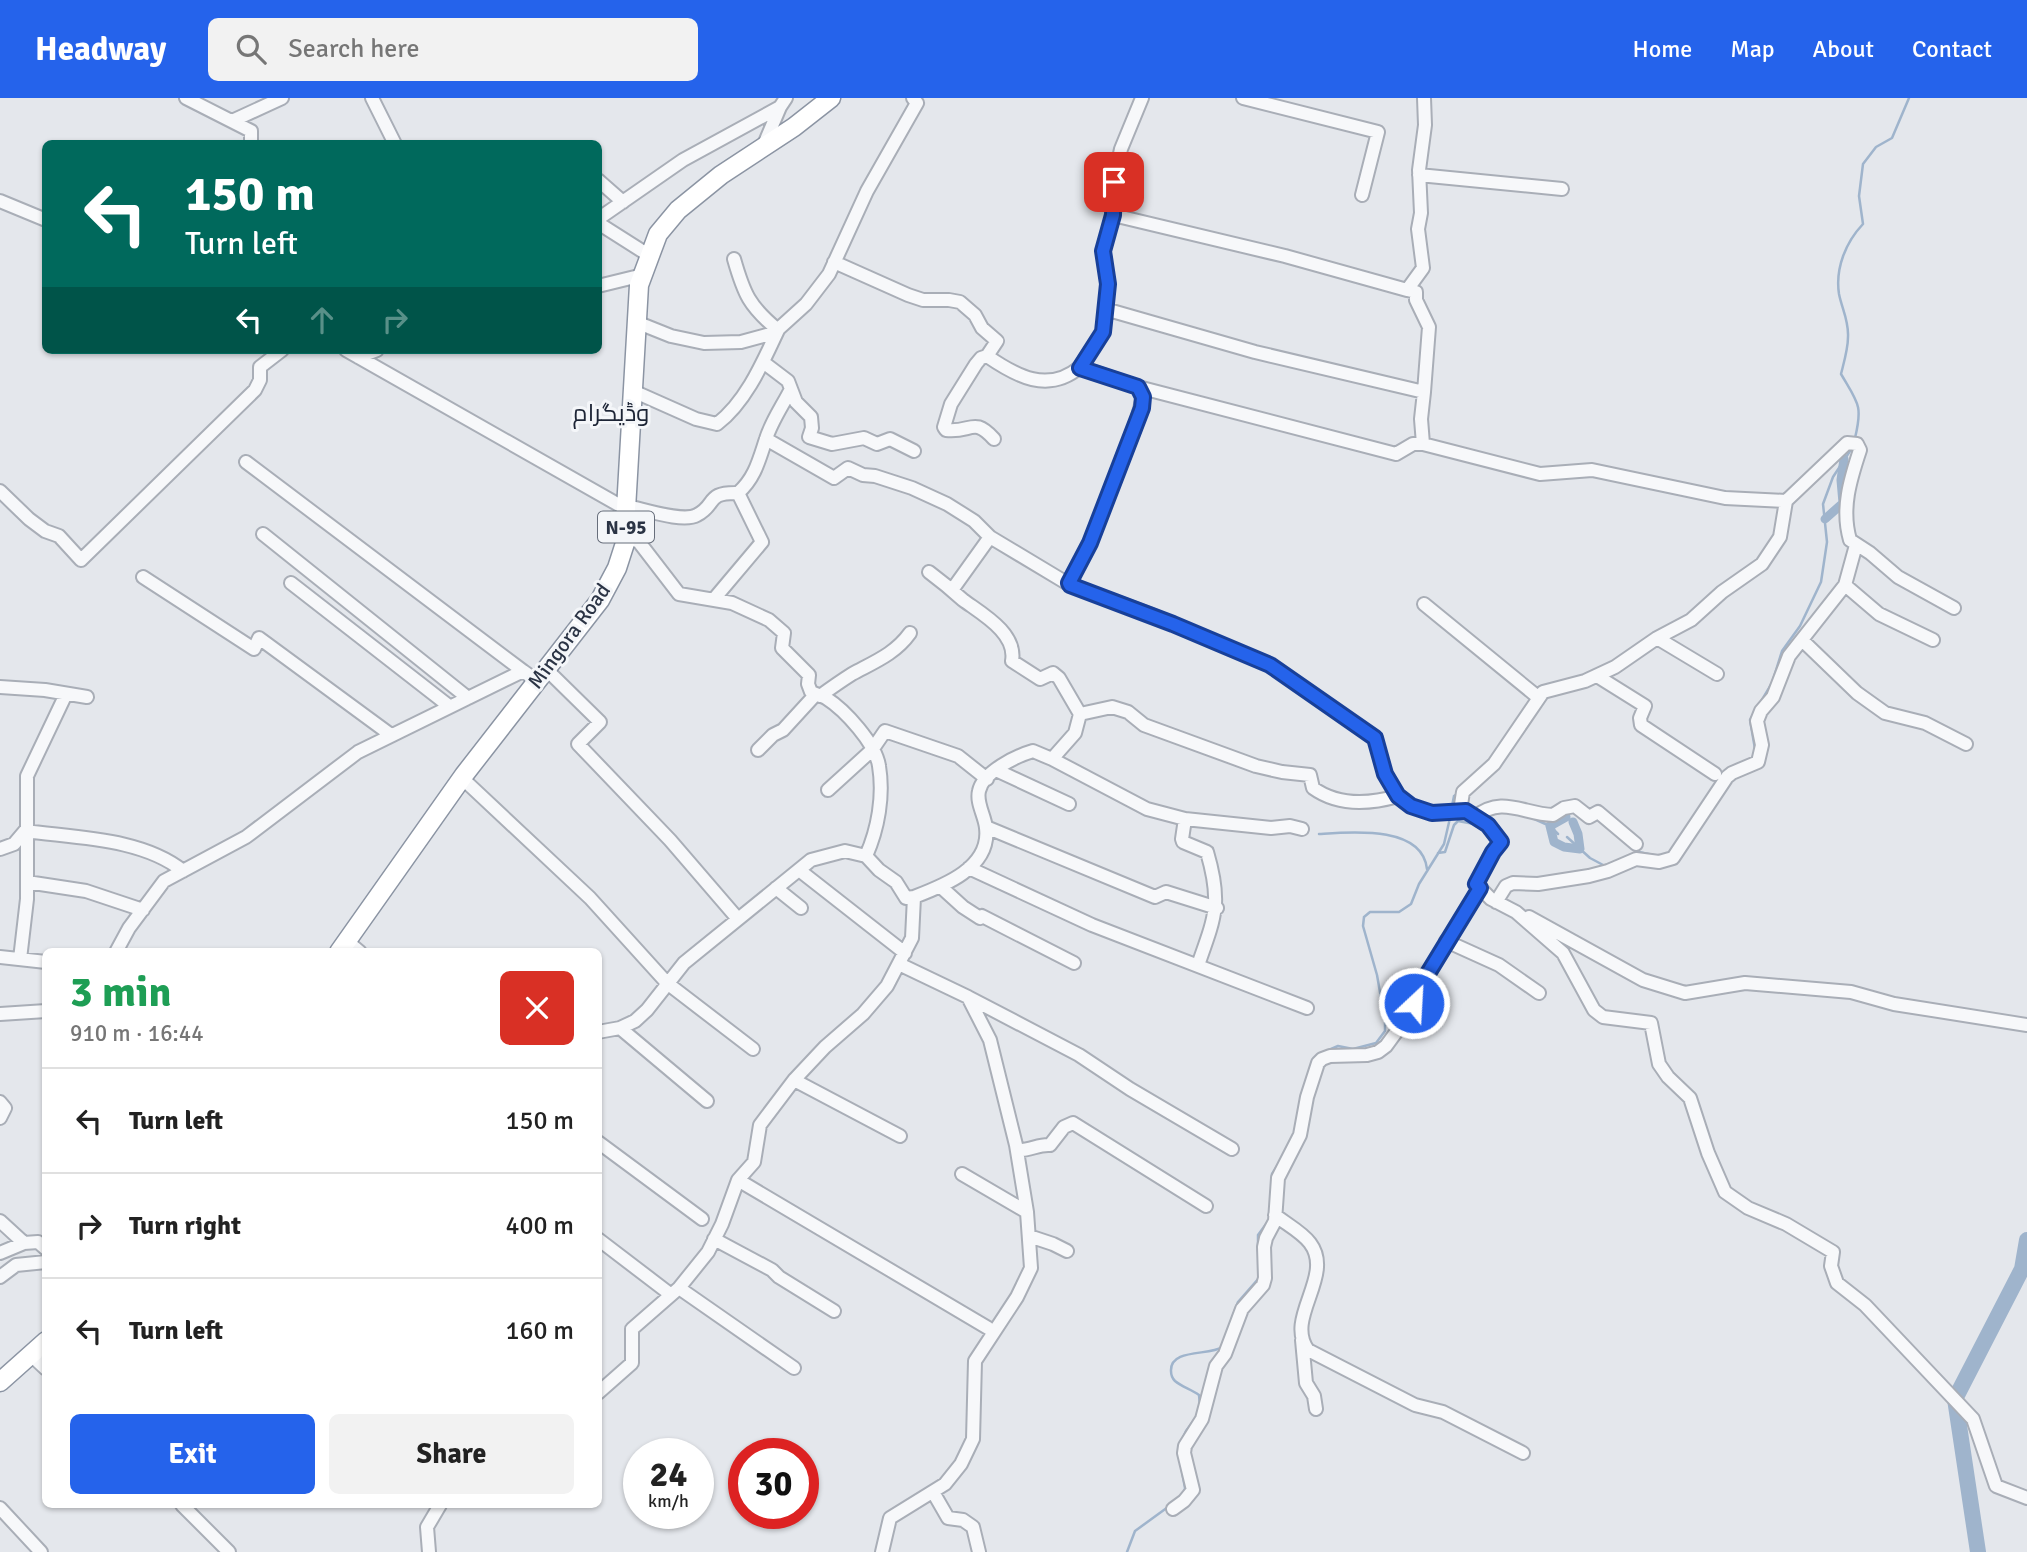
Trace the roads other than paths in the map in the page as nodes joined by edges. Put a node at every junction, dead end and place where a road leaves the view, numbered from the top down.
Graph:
1 (186, 98) edge
2 (282, 98) edge
3 (372, 98) edge
4 (831, 98) edge
5 (913, 98) edge
6 (1142, 98) edge
7 (1243, 98) edge
8 (1424, 98) edge
9 (258, 102) edge
10 (783, 102) edge
11 (232, 121) junction
12 (251, 140) edge
13 (393, 140) edge
14 (763, 148) junction
15 (1419, 175) junction
16 (602, 184) edge
17 (1562, 189) dead end
18 (1362, 195) dead end
19 (623, 202) junction
20 (2, 206) edge
21 (1113, 215) junction
22 (602, 218) edge
23 (42, 219) edge
24 (602, 224) edge
25 (650, 256) junction
26 (734, 259) dead end
27 (834, 261) junction
28 (643, 275) junction
29 (602, 285) edge
30 (1407, 290) junction
31 (1105, 309) junction
32 (636, 322) junction
33 (778, 330) junction
34 (277, 354) edge
35 (353, 354) edge
36 (366, 354) edge
37 (987, 356) junction
38 (358, 357) junction
39 (763, 362) junction
40 (1080, 368) junction
41 (1138, 387) junction
42 (791, 389) junction
43 (633, 391) junction
44 (1424, 392) junction
45 (808, 438) junction
46 (765, 439) junction
47 (994, 439) dead end
48 (1423, 444) junction
49 (914, 450) dead end
50 (796, 457) junction
51 (246, 461) dead end
52 (0, 491) edge
53 (738, 493) junction
54 (1786, 501) junction
55 (626, 507) junction
56 (263, 534) dead end
57 (627, 537) junction
58 (990, 537) junction
59 (1856, 545) junction
60 (929, 572) dead end
61 (143, 577) dead end
62 (291, 583) dead end
63 (1070, 585) junction
64 (1845, 585) junction
65 (952, 590) junction
66 (714, 599) junction
67 (1424, 604) dead end
68 (1954, 608) dead end
69 (909, 633) dead end
70 (1657, 638) junction
71 (1802, 640) junction
72 (1933, 640) dead end
73 (535, 673) junction
74 (1717, 674) dead end
75 (1597, 676) junction
76 (0, 687) edge
77 (66, 694) junction
78 (818, 695) junction
79 (86, 697) dead end
80 (468, 698) junction
81 (1539, 698) junction
82 (449, 706) junction
83 (1080, 714) junction
84 (391, 735) junction
85 (1966, 744) dead end
86 (758, 750) dead end
87 (872, 750) junction
88 (1052, 759) junction
89 (1715, 774) dead end
90 (992, 775) junction
91 (463, 778) junction
92 (828, 790) dead end
93 (1398, 796) junction
94 (1069, 804) dead end
95 (1460, 811) junction
96 (1475, 817) junction
97 (1185, 819) junction
98 (986, 827) junction
99 (1302, 829) dead end
100 (26, 831) junction
101 (1636, 844) dead end
102 (0, 849) edge
103 (866, 856) junction
104 (970, 868) junction
105 (799, 870) junction
106 (183, 871) junction
107 (27, 882) junction
108 (941, 887) junction
109 (776, 888) junction
110 (1480, 888) junction
111 (914, 897) junction
112 (1496, 902) junction
113 (801, 908) dead end
114 (1217, 908) junction
115 (142, 910) junction
116 (1516, 912) junction
117 (738, 919) junction
118 (1446, 941) junction
119 (118, 948) edge
120 (349, 948) edge
121 (0, 957) edge
122 (902, 958) junction
123 (20, 959) junction
124 (42, 962) edge
125 (1073, 963) dead end
126 (1198, 965) junction
127 (667, 983) junction
128 (1539, 993) dead end
129 (968, 997) junction
130 (1307, 1008) dead end
131 (42, 1011) edge
132 (0, 1014) edge
133 (2027, 1025) edge
134 (620, 1028) junction
135 (602, 1031) edge
136 (753, 1049) dead end
137 (794, 1080) junction
138 (0, 1101) edge
139 (707, 1101) dead end
140 (0, 1118) edge
141 (900, 1136) dead end
142 (602, 1145) edge
143 (1233, 1149) dead end
144 (1017, 1150) junction
145 (962, 1174) dead end
146 (738, 1180) junction
147 (1206, 1206) dead end
148 (1027, 1212) junction
149 (1275, 1215) junction
150 (702, 1219) dead end
151 (0, 1221) edge
152 (1029, 1236) junction
153 (714, 1239) junction
154 (602, 1242) edge
155 (24, 1243) junction
156 (42, 1245) edge
157 (1067, 1251) dead end
158 (0, 1253) edge
159 (42, 1262) edge
160 (0, 1277) edge
161 (674, 1291) junction
162 (834, 1311) dead end
163 (988, 1328) dead end
164 (1302, 1339) junction
165 (42, 1345) edge
166 (31, 1355) junction
167 (42, 1365) edge
168 (794, 1368) dead end
169 (0, 1382) edge
170 (602, 1389) edge
171 (1316, 1409) dead end
172 (1523, 1453) dead end
173 (933, 1492) junction
174 (2027, 1498) edge
175 (0, 1508) edge
176 (185, 1508) edge
177 (438, 1508) edge
178 (1174, 1509) dead end
179 (41, 1552) edge
180 (229, 1552) edge
181 (429, 1552) edge
182 (882, 1552) edge
183 (979, 1552) edge

1 - 11 street
2 - 9 street
3 - 13 street
4 - 14 highway, Mingora Road / N-95
5 - 27 street
6 - 21 street
7 - 18 street
8 - 15 street
9 - 11 street
10 - 14 street
10 - 19 street
11 - 12 street
14 - 25 highway, Mingora Road / N-95
15 - 17 street
15 - 30 street
16 - 19 street
19 - 22 street
20 - 23 street
21 - 30 street
21 - 31 street
24 - 25 street
25 - 28 highway, Mingora Road / N-95
26 - 33 street
27 - 33 street
27 - 37 street
28 - 29 street
28 - 32 highway, Mingora Road / N-95
30 - 44 street
31 - 40 street
31 - 44 street
32 - 33 street
32 - 43 highway, Mingora Road / N-95
33 - 39 street
34 - 52 street
35 - 38 street
36 - 38 street
37 - 40 street
37 - 47 street
38 - 55 street
39 - 42 street
39 - 43 street
40 - 41 street
41 - 48 street
41 - 63 street
42 - 45 street
42 - 46 street
43 - 55 highway, Mingora Road / N-95
44 - 48 street
45 - 49 street
45 - 50 street
46 - 50 street
46 - 53 street
48 - 54 street
50 - 58 street
51 - 73 street
53 - 55 street
53 - 66 street
54 - 59 street
54 - 70 street
55 - 57 highway, Mingora Road / N-95
56 - 80 street
57 - 66 street
57 - 73 highway, Mingora Road / N-95
58 - 63 street
58 - 65 street
59 - 64 street
59 - 68 street
60 - 65 street
61 - 84 street
62 - 82 street
63 - 93 street
64 - 71 street
64 - 72 street
65 - 83 street
66 - 78 street
67 - 81 street
69 - 78 street
70 - 74 street
70 - 75 street
71 - 85 street
71 - 112 street
73 - 80 street
73 - 91 highway, Mingora Road / N-95
73 - 117 street
75 - 81 street
75 - 89 street
76 - 77 street
77 - 79 street
77 - 100 street
78 - 86 street
78 - 87 street
80 - 82 street
81 - 95 street
82 - 84 street
83 - 88 street
83 - 93 street
84 - 106 street
87 - 90 street
87 - 92 street
87 - 103 street
88 - 90 street
88 - 97 street
90 - 94 street
90 - 98 street
91 - 120 highway, Mingora Road / N-95
91 - 127 street
93 - 95 street
95 - 96 street
96 - 101 street
96 - 110 street
97 - 99 street
97 - 114 street
98 - 104 street
98 - 114 street
100 - 102 street
100 - 106 street
100 - 107 street
103 - 105 street
103 - 111 street
104 - 108 street
104 - 126 street
105 - 109 street
105 - 122 street
106 - 115 street
107 - 115 street
107 - 123 street
108 - 111 street
108 - 125 street
109 - 113 street
109 - 117 street
110 - 112 street
110 - 118 street
111 - 122 street
112 - 116 street
114 - 126 street
115 - 119 street
116 - 133 street
116 - 174 street
117 - 127 street
118 - 128 street
118 - 149 street
121 - 123 street
122 - 129 street
122 - 137 street
123 - 124 street
126 - 130 street
127 - 134 street
127 - 136 street
129 - 143 street
129 - 144 street
131 - 132 street
134 - 135 street
134 - 139 street
137 - 141 street
137 - 146 street
138 - 140 street
142 - 150 street
144 - 147 street
144 - 148 street
145 - 148 street
146 - 153 street
146 - 163 street
148 - 152 street
149 - 164 street
149 - 178 street
151 - 155 street
152 - 157 street
152 - 173 street
153 - 161 street
153 - 162 street
154 - 161 street
155 - 156 street
155 - 158 street
159 - 160 street
161 - 168 street
161 - 170 street
164 - 171 street
164 - 172 street
165 - 166 highway
166 - 167 street
166 - 169 highway
173 - 182 street
173 - 183 street
175 - 179 street
176 - 180 street
177 - 181 street

